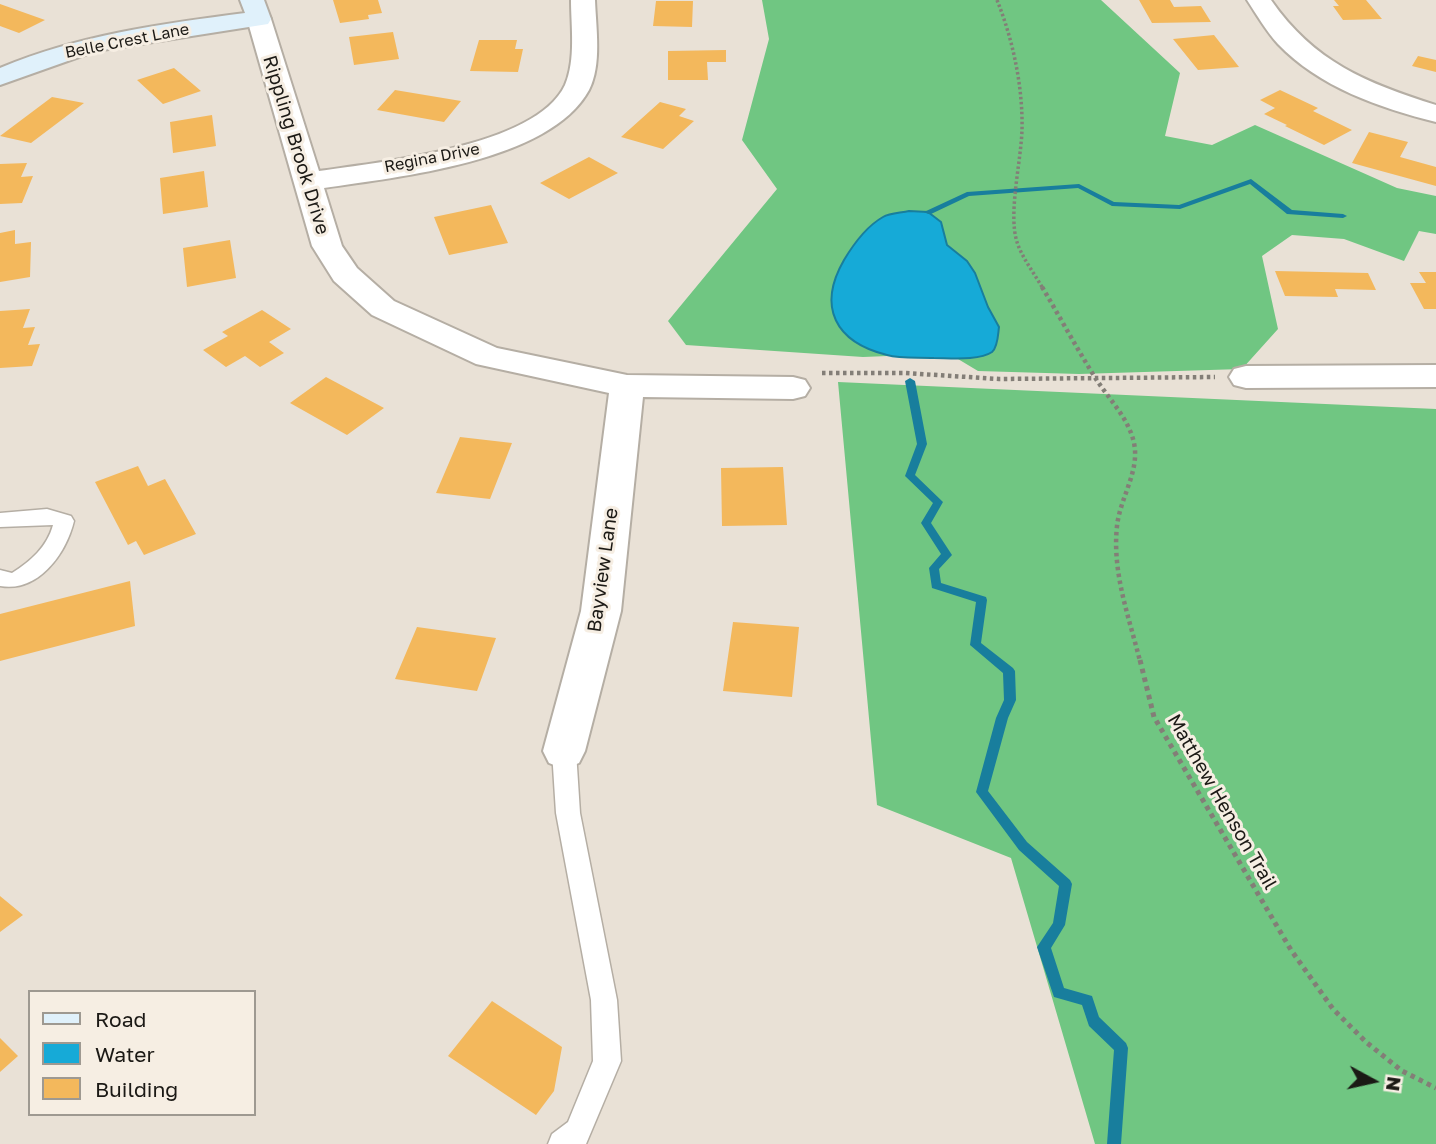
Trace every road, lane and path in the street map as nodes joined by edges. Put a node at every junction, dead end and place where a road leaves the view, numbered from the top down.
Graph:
1 (583, 0) edge
2 (997, 0) edge
3 (1259, 0) edge
4 (256, 10) edge
5 (0, 76) edge
6 (1436, 114) edge
7 (306, 182) junction
8 (821, 373) dead end
9 (1436, 376) edge
10 (1246, 377) joint
11 (1096, 379) junction
12 (627, 386) junction
13 (793, 388) dead end
14 (0, 520) edge
15 (0, 579) edge
16 (564, 751) joint
17 (1436, 1088) edge
18 (562, 1144) edge

1 - 7 street, Regina Drive
2 - 11 path, Matthew Henson Trail
3 - 6 street
4 - 5 street, Belle Crest Lane
4 - 7 street, Rippling Brook Drive
7 - 12 street, Rippling Brook Drive
8 - 11 path
9 - 10 street
10 - 11 path
11 - 17 path, Matthew Henson Trail
12 - 13 street, Rippling Brook Drive
12 - 16 street, Bayview Lane
14 - 15 lane
16 - 18 lane

